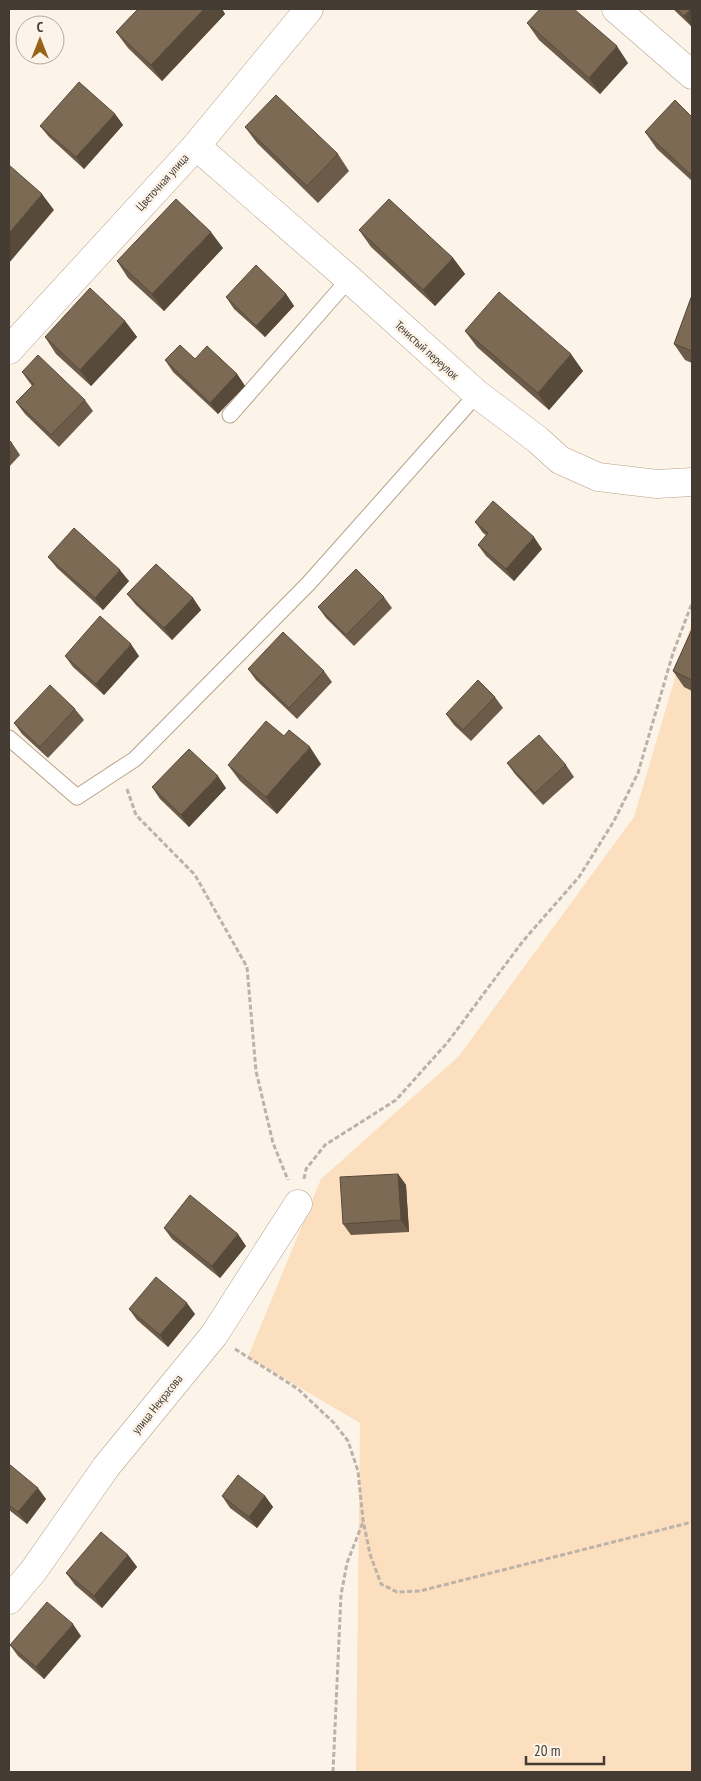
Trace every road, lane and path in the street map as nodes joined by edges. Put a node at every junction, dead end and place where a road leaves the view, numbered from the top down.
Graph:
1 (309, 9) edge
2 (616, 9) edge
3 (692, 74) edge
4 (196, 146) junction
5 (349, 279) junction
6 (9, 350) edge
7 (477, 394) junction
8 (230, 415) dead end
9 (692, 482) edge
10 (692, 603) edge
11 (9, 738) edge
12 (120, 768) junction
13 (298, 1204) junction
14 (214, 1335) junction
15 (363, 1520) junction
16 (692, 1522) edge
17 (9, 1600) edge
18 (333, 1772) edge

1 - 4 street, Цветочная улица
2 - 3 street
4 - 5 street, Тенистый переулок
4 - 6 street, Цветочная улица
5 - 7 street, Тенистый переулок
5 - 8 lane
7 - 9 street, Тенистый переулок
7 - 12 lane
10 - 13 path
11 - 12 lane
12 - 13 path
13 - 14 street, улица Некрасова
14 - 15 path
14 - 17 street, улица Некрасова
15 - 16 path
15 - 18 path

